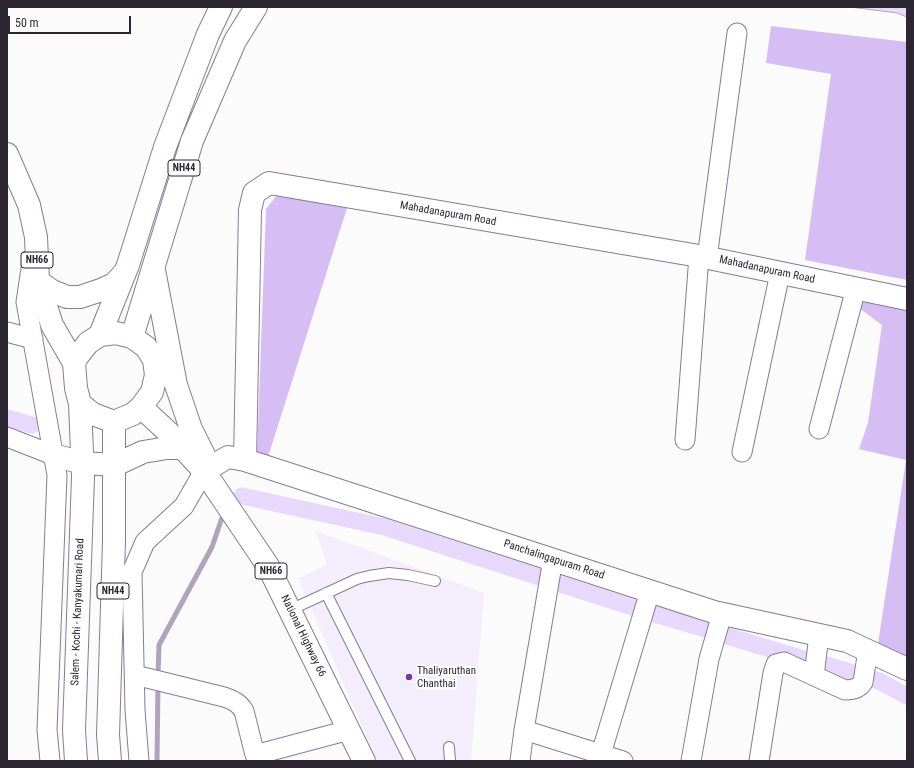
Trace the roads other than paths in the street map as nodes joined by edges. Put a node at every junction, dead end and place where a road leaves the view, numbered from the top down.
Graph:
1 (221, 7) edge
2 (256, 7) edge
3 (738, 33) dead end
4 (7, 154) edge
5 (36, 237) junction
6 (703, 257) junction
7 (153, 267) junction
8 (125, 272) junction
9 (780, 273) junction
10 (38, 281) junction
11 (856, 288) junction
12 (907, 299) edge
13 (7, 332) edge
14 (100, 335) junction
15 (132, 337) junction
16 (33, 339) junction
17 (74, 363) junction
18 (80, 404) junction
19 (141, 406) junction
20 (114, 422) junction
21 (819, 429) dead end
22 (7, 437) edge
23 (685, 440) dead end
24 (183, 448) junction
25 (742, 452) dead end
26 (53, 455) junction
27 (245, 460) junction
28 (83, 463) junction
29 (115, 465) junction
30 (207, 470) junction
31 (552, 559) junction
32 (434, 581) dead end
33 (650, 591) junction
34 (326, 593) junction
35 (290, 610) junction
36 (722, 614) junction
37 (819, 635) junction
38 (868, 650) junction
39 (907, 668) edge
40 (134, 675) junction
41 (814, 676) junction
42 (348, 730) junction
43 (524, 730) junction
44 (449, 747) dead end
45 (256, 758) edge
46 (601, 758) edge
47 (50, 761) edge
48 (76, 761) edge
49 (110, 761) edge
50 (139, 761) edge
51 (364, 761) edge
52 (410, 761) edge
53 (450, 761) edge
54 (520, 761) edge
55 (623, 761) edge
56 (690, 761) edge
57 (759, 761) edge

1 - 8 main road, NH44
2 - 7 main road, NH44
3 - 6 street
4 - 5 main road, NH66
5 - 10 main road, NH66
5 - 16 street
6 - 9 main road, Mahadanapuram Road
6 - 23 street
6 - 27 main road, Mahadanapuram Road
7 - 15 main road, NH44
7 - 30 main road
8 - 10 main road
8 - 14 main road, NH44
9 - 11 main road, Mahadanapuram Road
9 - 25 street
10 - 17 main road, NH66
11 - 12 main road, Mahadanapuram Road
11 - 21 street
13 - 16 street
14 - 15 main road
14 - 17 main road, NH44
15 - 19 main road
16 - 26 street
17 - 18 main road
18 - 20 main road
18 - 28 main road, Salem - Kochi - Kanyakumari Road
19 - 20 main road
19 - 24 main road, National Highway 66 / NH66
20 - 29 main road, NH44
22 - 26 street
24 - 29 main road
24 - 30 main road, National Highway 66 / NH66
26 - 28 main road
26 - 47 street
27 - 30 main road, Panchalingapuram Road
27 - 31 main road, Panchalingapuram Road
28 - 29 main road
28 - 48 main road, Salem - Kochi - Kanyakumari Road
29 - 49 main road, NH44
30 - 35 main road, National Highway 66 / NH66
30 - 40 street
31 - 33 main road, Panchalingapuram Road
31 - 43 street
32 - 34 lane
33 - 36 main road, Panchalingapuram Road
33 - 46 street
34 - 35 lane
34 - 52 lane
35 - 42 main road, National Highway 66 / NH66
36 - 37 main road, Panchalingapuram Road
36 - 56 street
37 - 38 main road, Panchalingapuram Road
37 - 41 street
38 - 39 main road, Panchalingapuram Road
38 - 41 street
40 - 45 street
40 - 50 street
41 - 57 street
42 - 45 street
42 - 51 main road, National Highway 66 / NH66
43 - 46 street
43 - 54 street
44 - 53 lane
46 - 55 street

